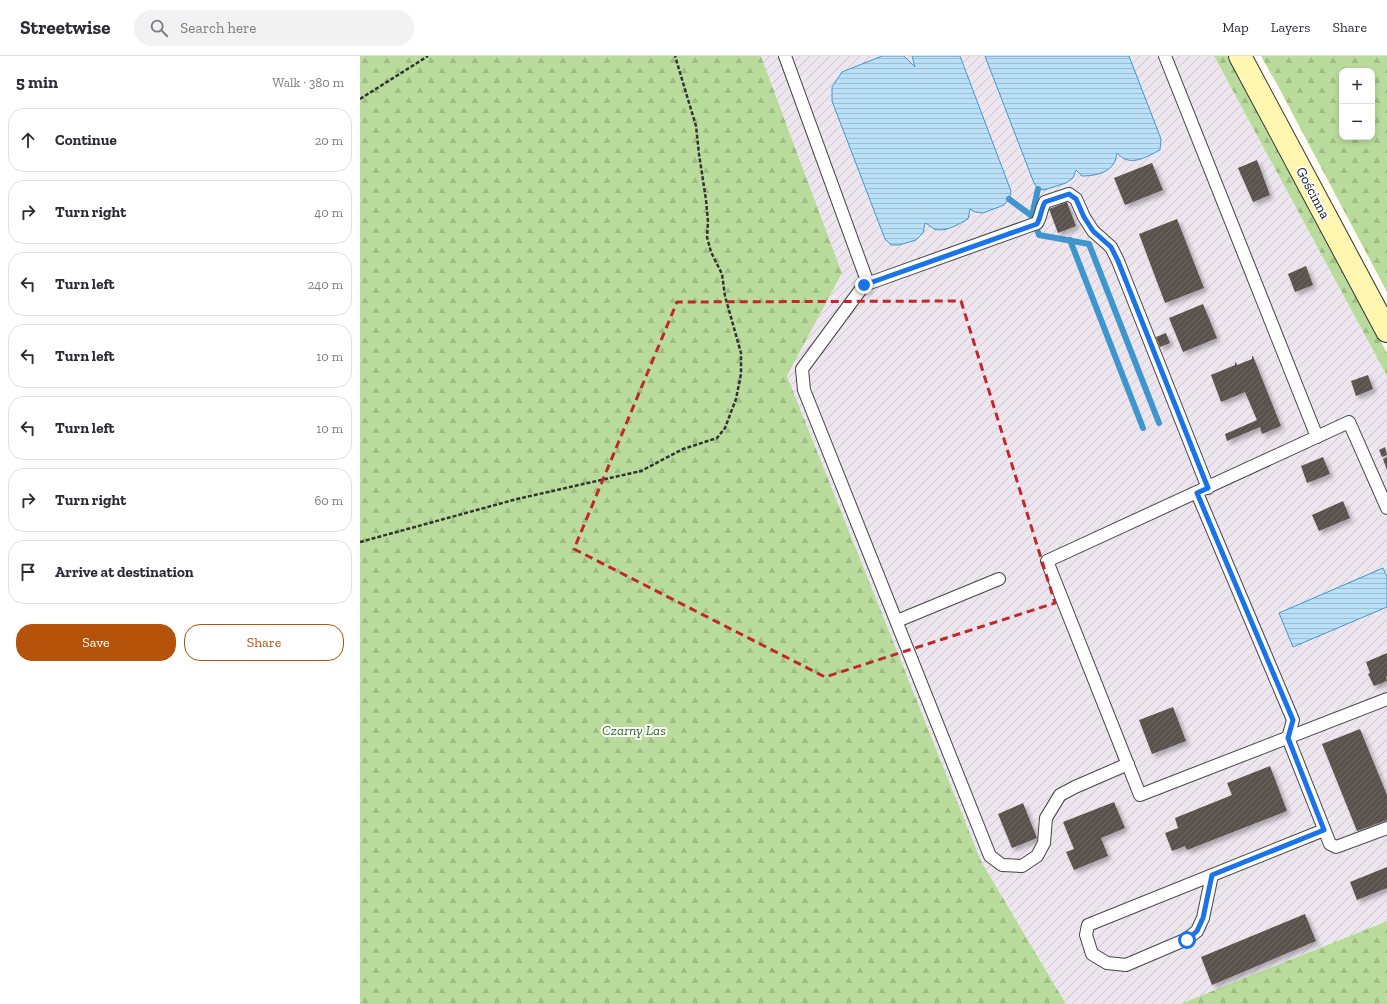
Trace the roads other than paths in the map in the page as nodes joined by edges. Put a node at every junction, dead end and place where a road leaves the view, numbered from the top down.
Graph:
1 (785, 56) edge
2 (1165, 56) edge
3 (1240, 56) edge
4 (864, 285) junction
5 (1387, 331) edge
6 (1317, 438) junction
7 (1202, 490) junction
8 (1387, 508) edge
9 (999, 579) dead end
10 (897, 621) junction
11 (1387, 699) edge
12 (1288, 738) junction
13 (1128, 764) junction
14 (1387, 828) edge
15 (1324, 830) junction
16 (1212, 875) junction

1 - 4 lane
2 - 6 lane
3 - 5 street, Gościnna
4 - 7 lane
4 - 10 lane
6 - 7 lane
6 - 8 lane
7 - 12 lane
7 - 13 lane
9 - 10 lane
10 - 13 lane
11 - 12 lane
12 - 13 lane
12 - 15 lane
14 - 15 lane
15 - 16 lane
16 - 16 lane

